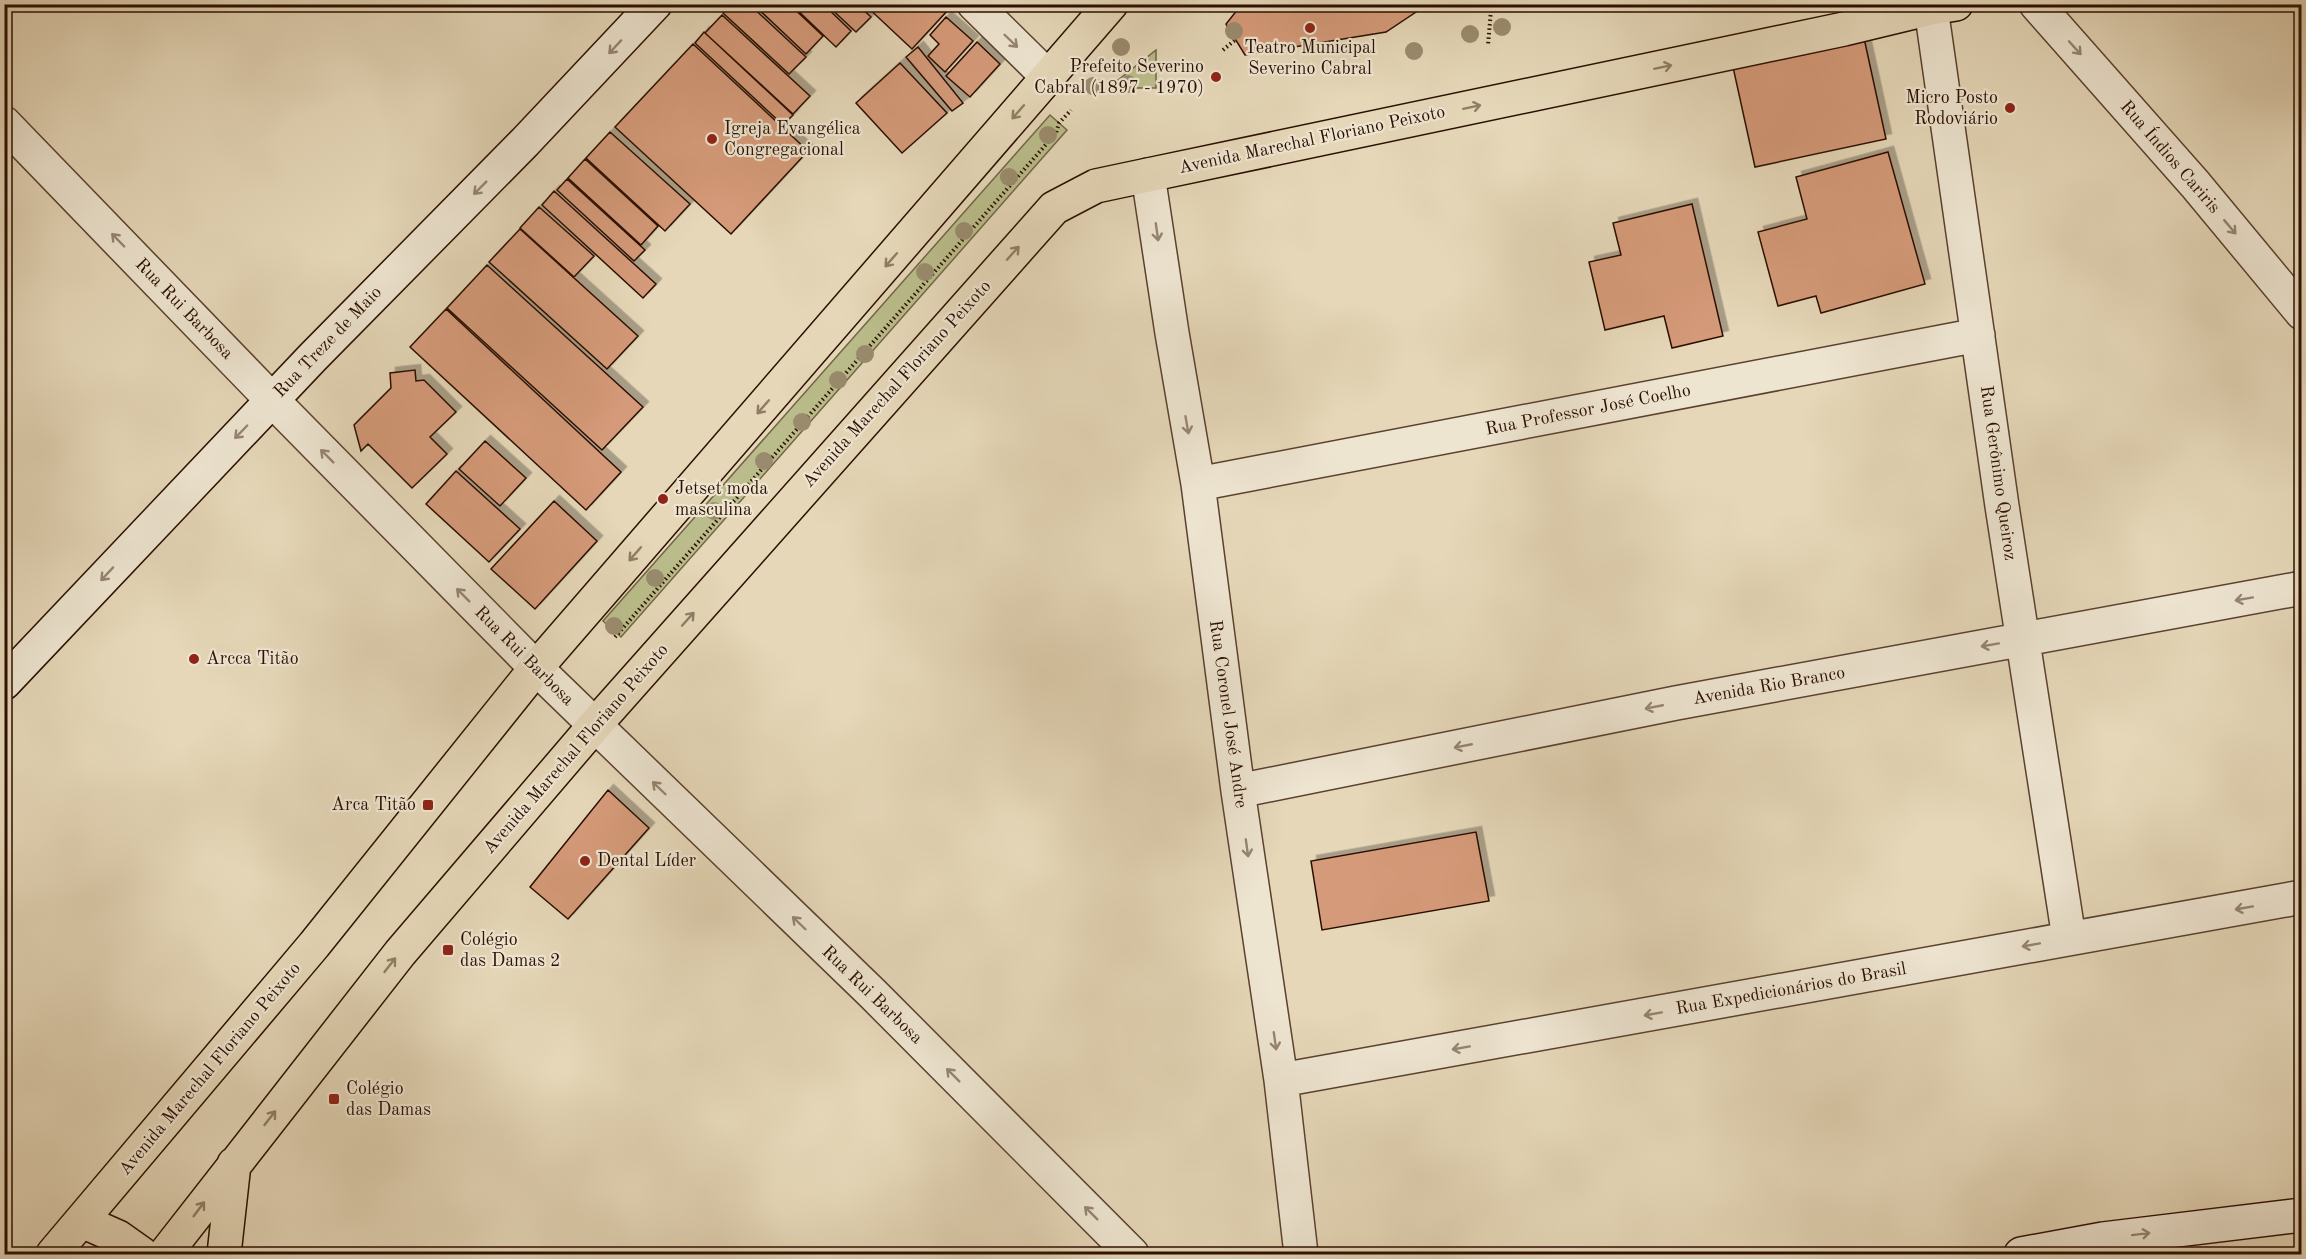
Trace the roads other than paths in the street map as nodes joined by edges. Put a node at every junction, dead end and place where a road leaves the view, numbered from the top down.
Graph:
1 (655, 4) edge
2 (974, 4) edge
3 (1112, 4) edge
4 (2036, 4) edge
5 (1944, 6) edge
6 (1049, 78) junction
7 (4, 123) edge
8 (1148, 175) junction
9 (2301, 313) edge
10 (1978, 334) junction
11 (272, 400) junction
12 (1198, 484) junction
13 (2301, 588) edge
14 (2023, 639) junction
15 (536, 668) junction
16 (4, 683) edge
17 (594, 726) junction
18 (1238, 791) junction
19 (2301, 897) edge
20 (2069, 938) junction
21 (1281, 1080) junction
22 (234, 1164) junction
23 (2301, 1215) edge
24 (82, 1221) junction
25 (2105, 1246) edge
26 (53, 1254) edge
27 (142, 1254) edge
28 (165, 1254) edge
29 (224, 1254) edge
30 (1132, 1254) edge
31 (1301, 1254) edge
32 (2021, 1254) edge

1 -> 11 street, Rua Treze de Maio
2 -> 6 street
3 - 6 main road, Avenida Marechal Floriano Peixoto
4 -> 9 street, Rua Índios Cariris
8 -> 5 main road, Avenida Marechal Floriano Peixoto
5 - 10 street, Rua Gerônimo Queiroz
6 -> 15 main road, Avenida Marechal Floriano Peixoto
11 -> 7 street, Rua Rui Barbosa
8 -> 12 street, Rua Coronel José Andre
17 -> 8 main road, Avenida Marechal Floriano Peixoto
10 - 12 street, Rua Professor José Coelho
10 - 14 street, Rua Gerônimo Queiroz
15 -> 11 street, Rua Rui Barbosa
11 -> 16 street, Rua Treze de Maio
12 - 18 street, Rua Coronel José Andre
13 -> 14 street, Avenida Rio Branco
14 -> 18 street, Avenida Rio Branco
14 - 20 street, Rua Gerônimo Queiroz
15 - 17 street, Rua Rui Barbosa
15 - 24 main road, Avenida Marechal Floriano Peixoto
22 -> 17 main road, Avenida Marechal Floriano Peixoto
30 -> 17 street, Rua Rui Barbosa
18 -> 21 street, Rua Coronel José Andre
19 -> 20 street, Rua Expedicionários do Brasil
20 -> 21 street, Rua Expedicionários do Brasil
21 - 31 street, Rua Coronel José Andre
28 -> 22 main road, Avenida Marechal Floriano Peixoto
22 - 29 main road
25 -> 23 street
24 - 26 main road, Avenida Marechal Floriano Peixoto
24 - 27 main road
25 - 32 street

